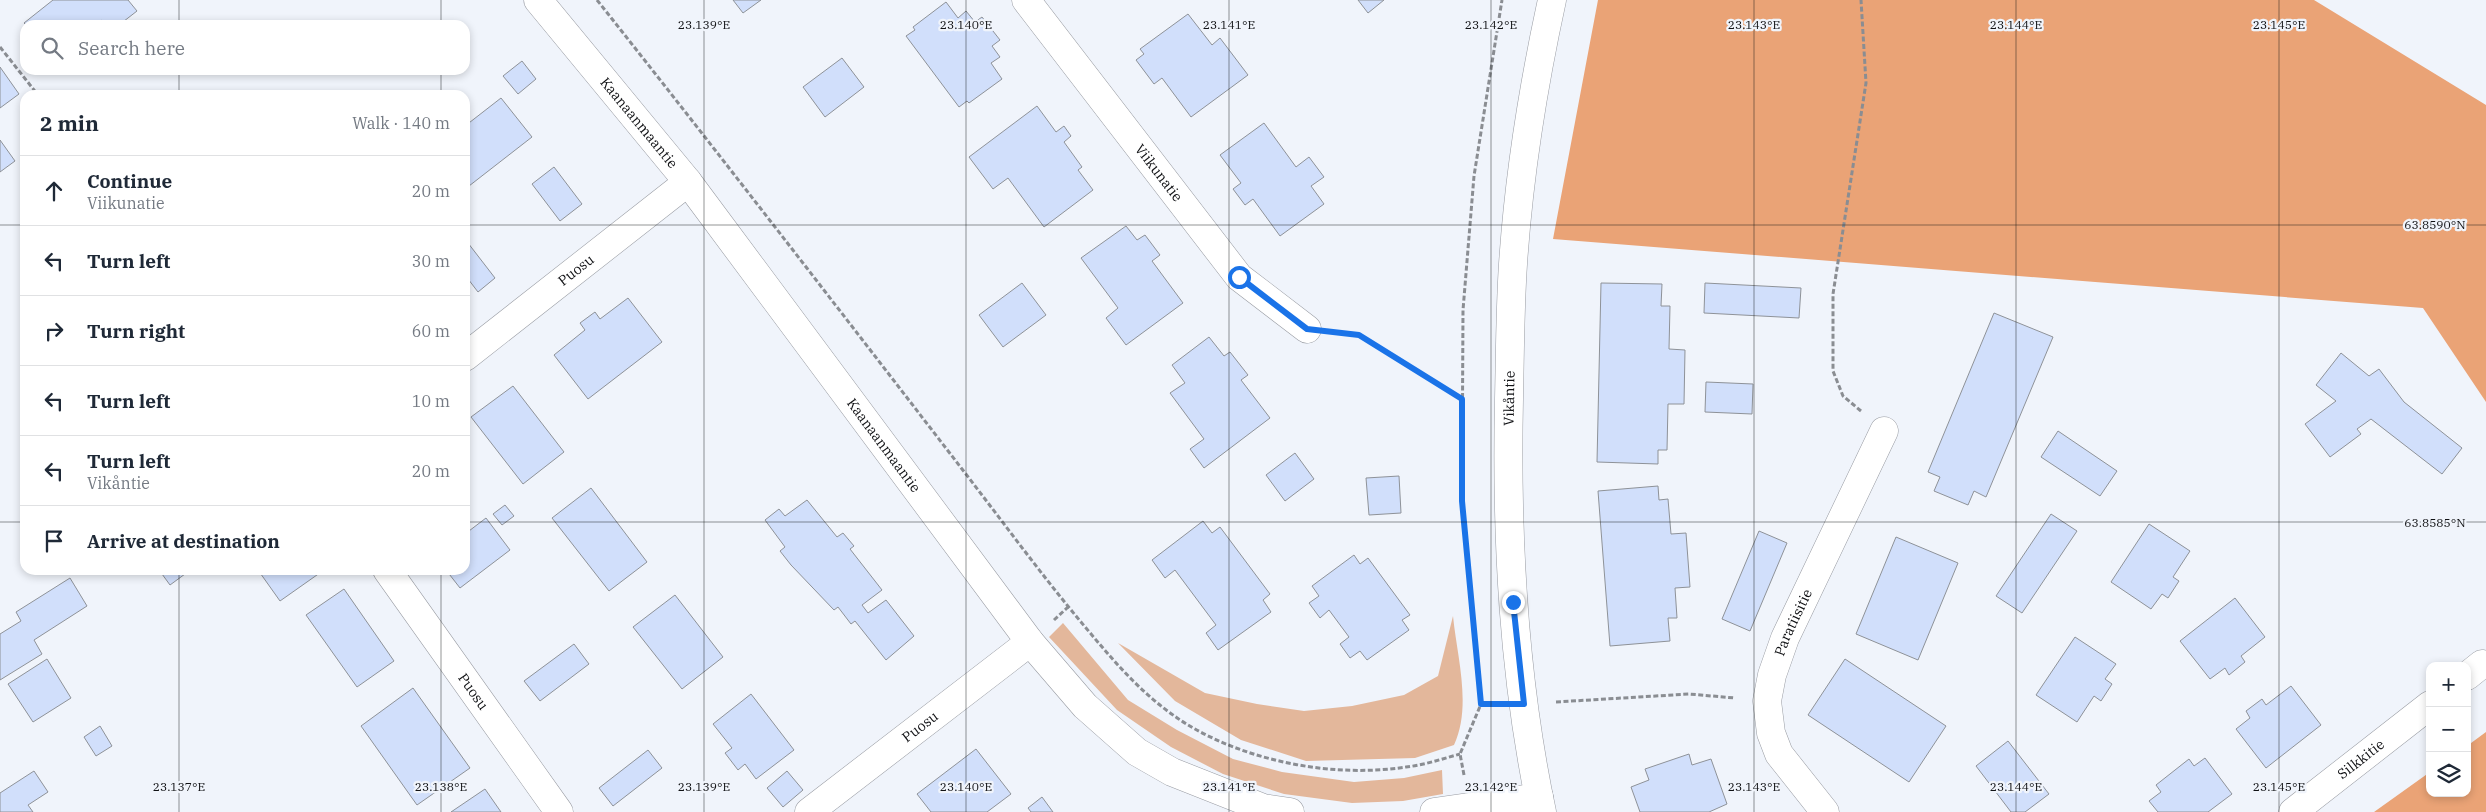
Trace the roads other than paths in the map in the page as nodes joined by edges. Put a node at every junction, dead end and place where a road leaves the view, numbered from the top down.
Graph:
1 (538, 0) edge
2 (1026, 0) edge
3 (1552, 0) edge
4 (688, 182) junction
5 (1307, 329) road end
6 (470, 353) edge
7 (1884, 431) road end
8 (392, 575) edge
9 (1030, 642) junction
10 (2427, 707) edge
11 (1541, 804) edge
12 (559, 812) edge
13 (809, 812) edge
14 (1290, 812) edge
15 (1434, 812) edge
16 (1825, 812) edge
17 (2293, 812) edge

1 - 4 street, Kaanaanmaantie
2 - 5 street, Viikunatie
3 - 11 street, Vikåntie
4 - 6 street, Puosu
4 - 9 street, Kaanaanmaantie
7 - 16 street, Paratiisitie
8 - 12 street, Puosu
9 - 13 street, Puosu
9 - 14 street, Kaanaanmaantie
10 - 17 street, Silkkitie
11 - 15 street

